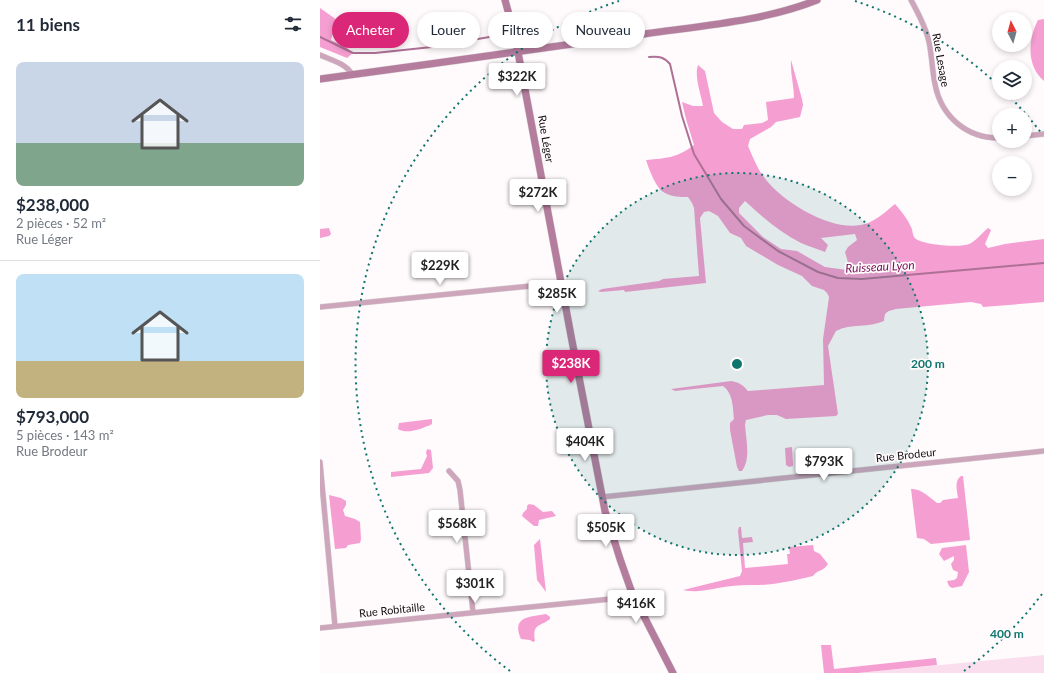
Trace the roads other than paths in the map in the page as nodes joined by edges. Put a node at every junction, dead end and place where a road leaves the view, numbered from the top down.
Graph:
1 (504, 0) edge
2 (817, 0) edge
3 (911, 0) edge
4 (518, 52) junction
5 (320, 56) edge
6 (352, 74) junction
7 (320, 79) edge
8 (1044, 134) edge
9 (1032, 135) edge
10 (992, 137) edge
11 (561, 283) junction
12 (320, 307) edge
13 (1044, 451) edge
14 (320, 463) edge
15 (449, 471) dead end
16 (602, 496) junction
17 (632, 593) junction
18 (473, 612) junction
19 (335, 626) junction
20 (320, 628) edge
21 (673, 673) edge

1 - 4 street, Rue Léger
2 - 4 street
3 - 10 street, Rue Lesage
4 - 6 street
4 - 11 street, Rue Léger
5 - 6 street
6 - 7 street
8 - 9 street
11 - 12 street
11 - 16 street, Rue Léger
13 - 16 street, Rue Brodeur
14 - 19 street
15 - 18 street
16 - 17 street, Rue Léger
17 - 18 street, Rue Robitaille
17 - 21 street, Rue Léger
18 - 19 street, Rue Robitaille
19 - 20 street, Rue Robitaille

